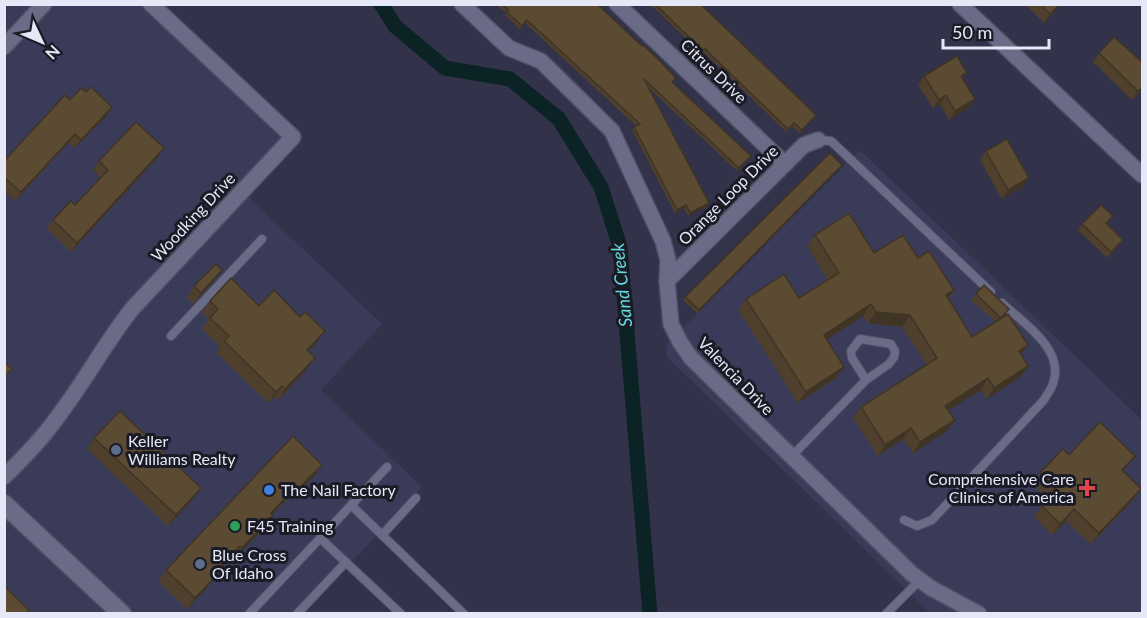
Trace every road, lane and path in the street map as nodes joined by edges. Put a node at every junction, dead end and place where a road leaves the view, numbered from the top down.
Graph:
1 (44, 4) edge
2 (151, 4) edge
3 (462, 4) edge
4 (617, 4) edge
5 (960, 4) edge
6 (4, 47) edge
7 (818, 140) joint
8 (785, 164) junction
9 (1143, 175) edge
10 (262, 238) dead end
11 (667, 281) junction
12 (171, 336) dead end
13 (866, 380) junction
14 (791, 457) junction
15 (387, 467) dead end
16 (4, 477) edge
17 (417, 498) dead end
18 (4, 504) edge
19 (351, 505) junction
20 (904, 520) dead end
21 (382, 535) junction
22 (320, 538) junction
23 (346, 562) junction
24 (920, 580) junction
25 (122, 614) edge
26 (249, 614) edge
27 (297, 614) edge
28 (401, 614) edge
29 (464, 614) edge
30 (885, 614) edge
31 (979, 614) edge

1 - 6 street
2 - 16 street, Woodking Drive
3 - 11 street, Valencia Drive
4 - 8 street, Citrus Drive
5 - 9 street
7 - 8 street, Orange Loop Drive
7 - 20 lane
8 - 11 street, Orange Loop Drive
10 - 12 lane
11 - 14 street, Valencia Drive
13 - 13 lane
13 - 14 lane
14 - 24 street, Valencia Drive
15 - 19 lane
17 - 21 lane
18 - 25 main road
19 - 21 lane
19 - 22 lane
21 - 29 lane
22 - 23 lane
22 - 26 lane
23 - 27 lane
23 - 28 lane
24 - 30 lane
24 - 31 street, Valencia Drive

